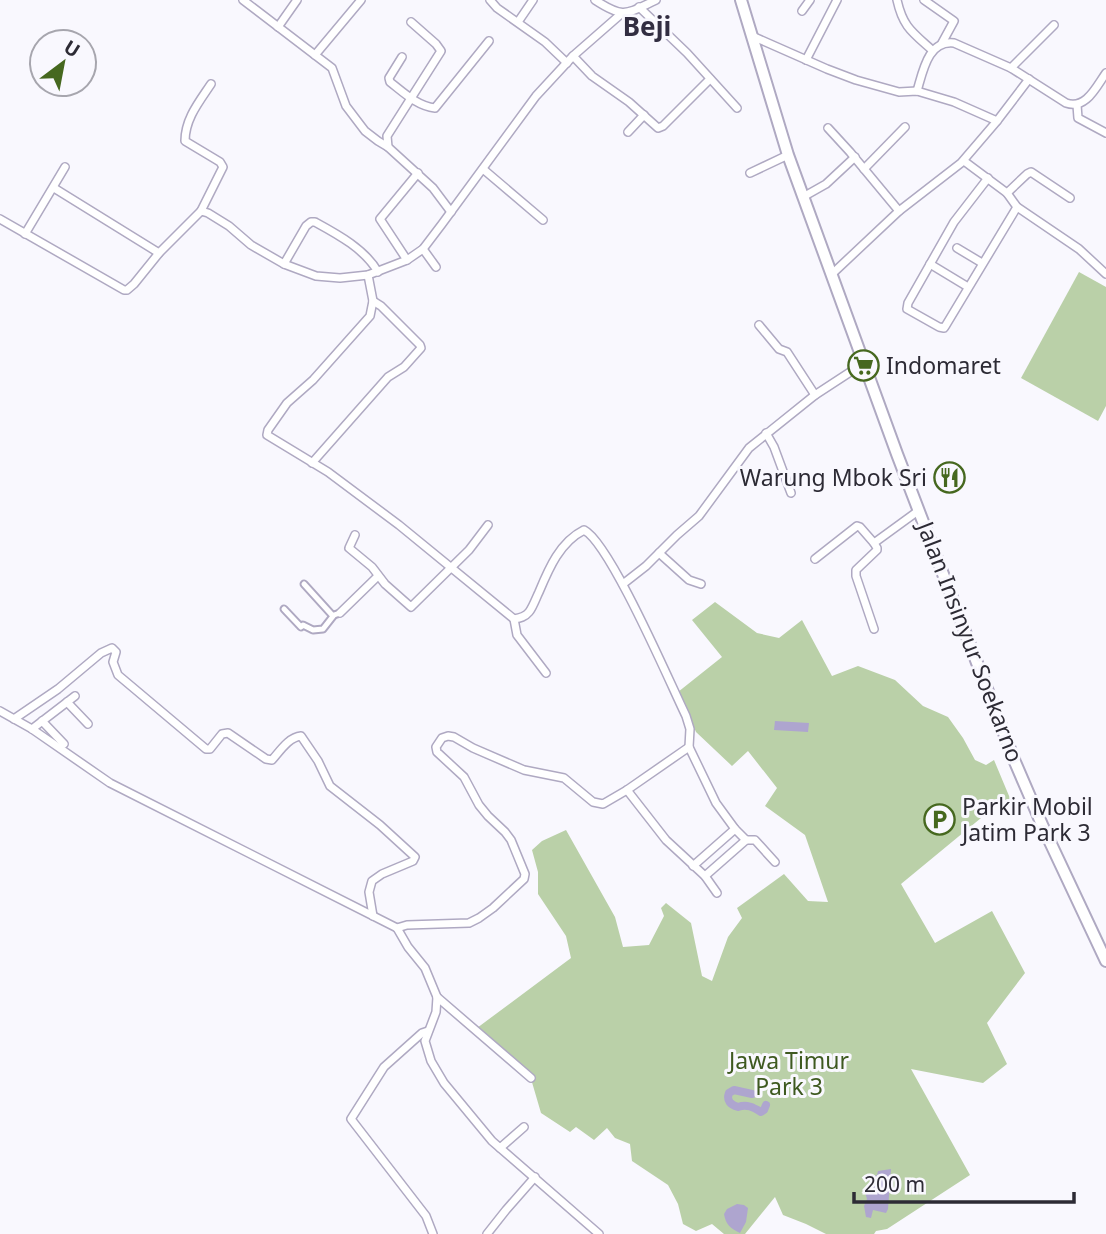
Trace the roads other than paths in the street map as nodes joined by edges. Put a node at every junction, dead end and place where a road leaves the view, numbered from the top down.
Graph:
1 (243, 0) edge
2 (297, 0) edge
3 (361, 0) edge
4 (491, 0) edge
5 (533, 0) edge
6 (595, 0) edge
7 (656, 0) edge
8 (741, 0) edge
9 (810, 0) edge
10 (837, 0) edge
11 (897, 0) edge
12 (924, 0) edge
13 (639, 8) junction
14 (802, 11) dead end
15 (621, 14) junction
16 (411, 22) dead end
17 (517, 22) junction
18 (1054, 25) dead end
19 (278, 27) junction
20 (750, 34) junction
21 (489, 41) dead end
22 (942, 43) junction
23 (932, 50) junction
24 (315, 55) junction
25 (573, 56) junction
26 (402, 57) dead end
27 (806, 60) junction
28 (567, 63) junction
29 (1011, 68) junction
30 (1106, 73) edge
31 (710, 79) junction
32 (1029, 79) junction
33 (211, 84) dead end
34 (917, 91) junction
35 (411, 98) junction
36 (1077, 105) junction
37 (737, 108) dead end
38 (644, 115) junction
39 (997, 121) junction
40 (905, 127) dead end
41 (828, 128) dead end
42 (628, 132) dead end
43 (1106, 133) edge
44 (388, 147) junction
45 (789, 155) junction
46 (855, 158) junction
47 (964, 160) junction
48 (65, 167) dead end
49 (483, 169) junction
50 (864, 169) junction
51 (418, 173) junction
52 (750, 173) dead end
53 (988, 178) junction
54 (54, 188) junction
55 (1007, 193) junction
56 (803, 197) junction
57 (1070, 198) dead end
58 (1017, 207) junction
59 (201, 211) junction
60 (899, 211) junction
61 (451, 212) junction
62 (0, 219) edge
63 (543, 220) dead end
64 (25, 234) junction
65 (957, 248) dead end
66 (423, 249) junction
67 (159, 253) junction
68 (407, 260) junction
69 (982, 263) junction
70 (284, 264) junction
71 (930, 264) junction
72 (436, 267) dead end
73 (378, 272) junction
74 (832, 274) junction
75 (1106, 274) edge
76 (368, 275) junction
77 (968, 288) junction
78 (373, 301) junction
79 (759, 325) dead end
80 (864, 363) junction
81 (815, 395) junction
82 (766, 433) junction
83 (312, 463) junction
84 (791, 493) dead end
85 (918, 511) junction
86 (488, 525) dead end
87 (355, 535) dead end
88 (874, 543) junction
89 (659, 553) junction
90 (815, 559) dead end
91 (452, 567) junction
92 (378, 576) junction
93 (304, 584) dead end
94 (623, 584) junction
95 (701, 584) dead end
96 (284, 609) dead end
97 (336, 614) junction
98 (514, 619) junction
99 (874, 629) dead end
100 (546, 673) dead end
101 (75, 695) dead end
102 (66, 702) junction
103 (0, 711) edge
104 (14, 719) junction
105 (42, 721) junction
106 (88, 724) dead end
107 (32, 729) junction
108 (64, 744) dead end
109 (689, 747) junction
110 (627, 790) junction
111 (734, 829) junction
112 (746, 840) junction
113 (775, 862) dead end
114 (693, 866) junction
115 (705, 876) junction
116 (717, 893) dead end
117 (373, 916) junction
118 (397, 928) junction
119 (1105, 957) edge
120 (436, 997) junction
121 (428, 1031) junction
122 (531, 1079) dead end
123 (524, 1126) dead end
124 (499, 1148) junction
125 (535, 1177) junction
126 (433, 1234) edge
127 (487, 1234) edge
128 (599, 1234) edge

1 - 19 street
2 - 19 street
3 - 24 street
4 - 17 street
5 - 17 street
6 - 15 street
7 - 13 street
8 - 20 main road, Jalan Insinyur Soekarno
9 - 14 street
10 - 27 street
11 - 23 street
12 - 22 street
13 - 15 street
13 - 31 street
15 - 25 street
16 - 35 street
17 - 28 street
18 - 29 street
19 - 24 street
20 - 27 street
20 - 45 main road, Jalan Insinyur Soekarno
21 - 35 street
22 - 23 street
22 - 29 street
23 - 34 street
24 - 44 street
25 - 28 street
25 - 38 street
26 - 35 street
27 - 34 street
28 - 49 street
29 - 32 street
30 - 36 street
31 - 37 street
31 - 38 street
32 - 36 street
32 - 39 street
33 - 59 street
34 - 39 street
35 - 44 street
36 - 43 street
38 - 42 street
39 - 47 street
40 - 50 street
41 - 46 street
44 - 51 street
45 - 52 street
45 - 56 main road, Jalan Insinyur Soekarno
46 - 50 street
46 - 56 street
47 - 53 street
47 - 60 street
48 - 54 street
49 - 61 street
49 - 63 street
50 - 60 street
51 - 61 street
51 - 68 street
53 - 55 street
53 - 71 street
54 - 64 street
54 - 67 street
55 - 57 street
55 - 58 street
56 - 74 main road, Jalan Insinyur Soekarno
58 - 69 street
58 - 75 street
59 - 67 street
59 - 70 street
60 - 74 street
61 - 66 street
62 - 64 street
64 - 67 street
65 - 69 street
66 - 68 street
66 - 72 street
68 - 73 street
69 - 77 street
70 - 73 street
70 - 76 street
71 - 77 street
71 - 77 street
73 - 76 street
74 - 80 main road, Jalan Insinyur Soekarno
76 - 78 street
78 - 83 street
78 - 83 street
79 - 81 street
80 - 81 street
80 - 85 main road, Jalan Insinyur Soekarno
81 - 82 street
82 - 84 street
82 - 89 street
83 - 91 street
85 - 88 street
85 - 119 main road, Jalan Insinyur Soekarno
86 - 91 street
87 - 92 street
88 - 90 street
88 - 99 street
89 - 94 street
89 - 95 street
91 - 92 street
91 - 98 street
92 - 97 street
93 - 97 street
94 - 98 street
94 - 109 street
96 - 97 street
98 - 100 street
101 - 102 street
102 - 105 street
102 - 106 street
103 - 104 street
104 - 107 street
104 - 117 street
105 - 107 street
105 - 108 street
107 - 117 street
109 - 110 street
109 - 111 street
110 - 114 street
110 - 118 street
111 - 112 street
111 - 114 street
112 - 113 street
112 - 115 street
114 - 115 street
115 - 116 street
117 - 118 street
118 - 120 street
120 - 121 street
120 - 122 street
121 - 124 street
121 - 126 street
123 - 124 street
124 - 125 street
125 - 127 street
125 - 128 street

